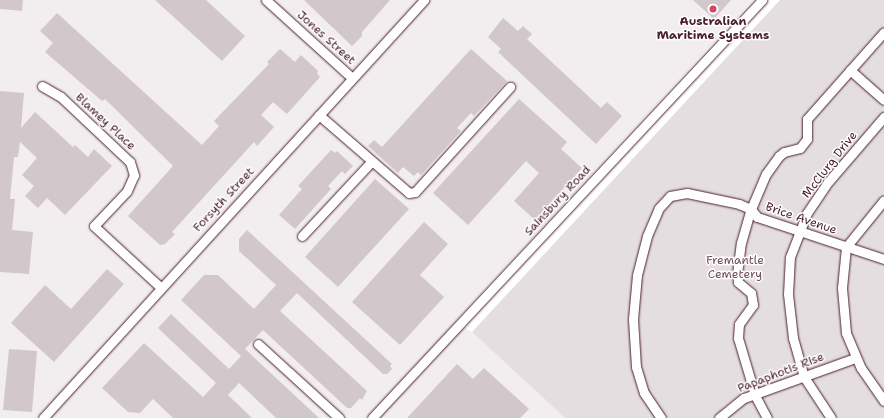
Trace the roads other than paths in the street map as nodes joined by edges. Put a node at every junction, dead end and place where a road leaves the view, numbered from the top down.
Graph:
1 (266, 0) edge
2 (424, 0) edge
3 (762, 0) edge
4 (884, 32) edge
5 (850, 70) junction
6 (352, 78) junction
7 (42, 86) dead end
8 (510, 87) dead end
9 (884, 100) edge
10 (319, 115) junction
11 (884, 117) edge
12 (371, 162) junction
13 (884, 200) edge
14 (751, 209) junction
15 (799, 230) junction
16 (302, 236) dead end
17 (846, 247) junction
18 (884, 259) edge
19 (160, 287) junction
20 (258, 344) dead end
21 (855, 358) junction
22 (804, 377) junction
23 (755, 395) junction
24 (884, 401) edge
25 (43, 418) edge
26 (339, 418) edge
27 (372, 418) edge
28 (661, 418) edge
29 (719, 418) edge
30 (767, 418) edge
31 (831, 418) edge

1 - 6 street, Jones Street
2 - 6 street, Forsyth Street
3 - 27 street, Sainsbury Road
4 - 5 street
5 - 9 street
5 - 14 street
6 - 10 street, Forsyth Street
7 - 19 street, Blamey Place
8 - 12 street
10 - 12 street
10 - 19 street, Forsyth Street
11 - 15 street, McClurg Drive
12 - 16 street
13 - 17 street
14 - 15 street, Brice Avenue
14 - 23 street
14 - 28 street
15 - 17 street, Brice Avenue
15 - 22 street, McClurg Drive
17 - 18 street, Brice Avenue
17 - 21 street
19 - 25 street, Forsyth Street
20 - 26 street
21 - 22 street, Papaphotis Rise
21 - 24 street
22 - 23 street, Papaphotis Rise
22 - 31 street, McClurg Drive
23 - 29 street, Papaphotis Rise
23 - 30 street

